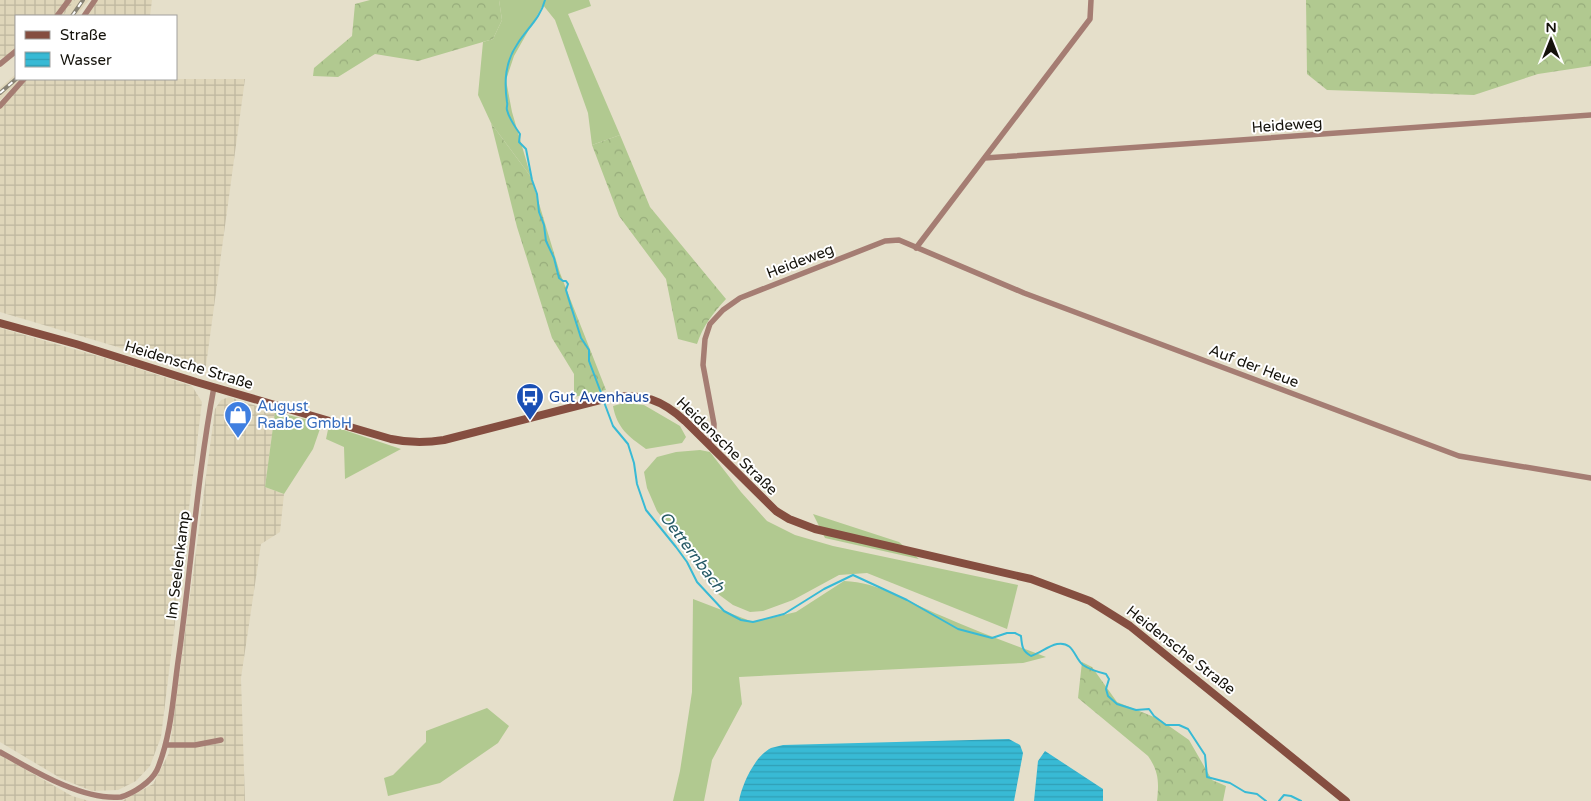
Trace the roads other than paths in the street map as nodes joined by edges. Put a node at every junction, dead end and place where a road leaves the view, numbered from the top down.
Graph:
1 (69, 0) edge
2 (96, 0) edge
3 (1091, 0) edge
4 (58, 15) edge
5 (85, 15) edge
6 (15, 52) edge
7 (0, 64) edge
8 (23, 80) edge
9 (0, 106) edge
10 (1591, 115) edge
11 (985, 158) junction
12 (916, 248) junction
13 (0, 323) edge
14 (214, 387) junction
15 (707, 443) junction
16 (1591, 478) edge
17 (221, 740) dead end
18 (166, 745) junction
19 (0, 752) edge
20 (1346, 801) edge

1 - 4 street
2 - 5 street
3 - 11 street
6 - 7 street
8 - 9 street
10 - 11 street, Heideweg
11 - 12 street
12 - 15 street, Heideweg
12 - 16 street, Auf der Heue
13 - 14 main road, Heidensche Straße
14 - 15 main road, Heidensche Straße
14 - 18 street, Im Seelenkamp
15 - 20 main road, Heidensche Straße
17 - 18 street
18 - 19 street, Im Seelenkamp

